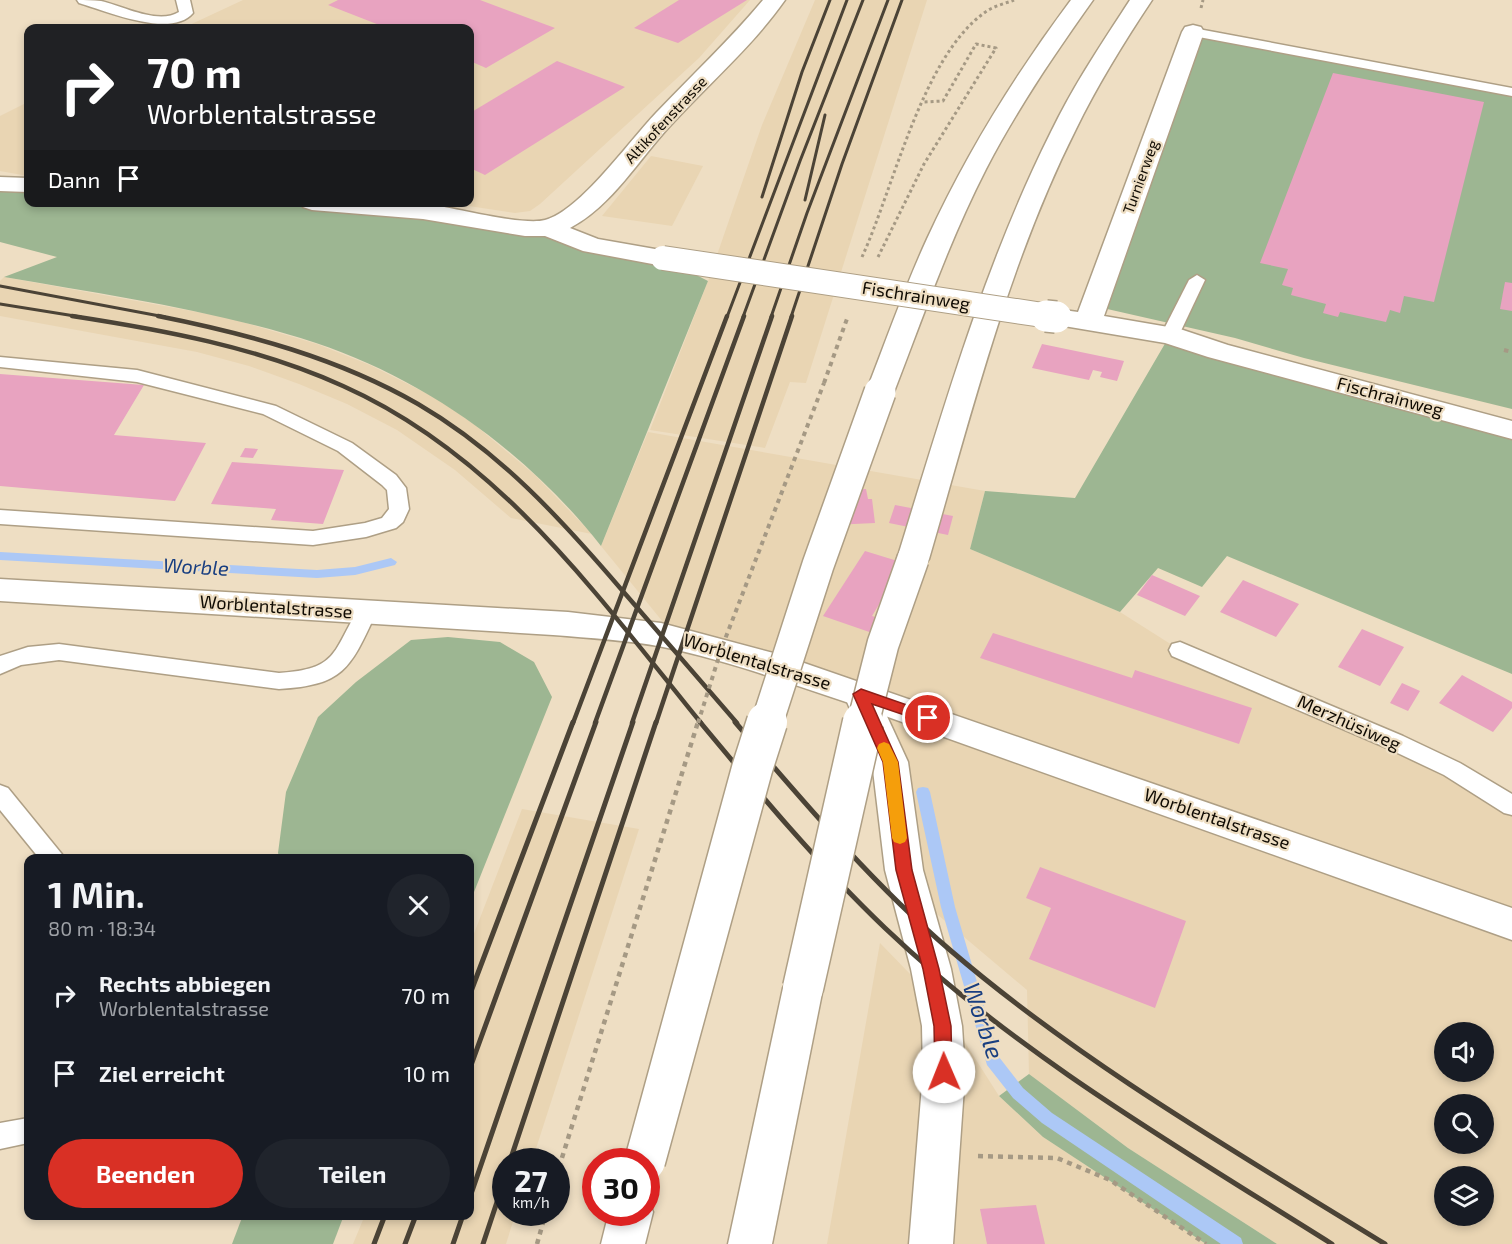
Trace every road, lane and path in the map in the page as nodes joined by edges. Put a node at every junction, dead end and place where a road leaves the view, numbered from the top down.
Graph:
1 (84, 0) edge
2 (183, 0) edge
3 (774, 0) edge
4 (1014, 0) edge
5 (1082, 0) edge
6 (1141, 0) edge
7 (1193, 32) joint
8 (1512, 92) edge
9 (924, 102) junction
10 (0, 183) edge
11 (24, 185) edge
12 (374, 207) edge
13 (549, 228) junction
14 (861, 276) junction
15 (1197, 280) dead end
16 (848, 314) dead end
17 (1089, 323) junction
18 (1170, 335) junction
19 (1504, 350) dead end
20 (1512, 352) edge
21 (0, 362) edge
22 (1512, 430) edge
23 (0, 517) edge
24 (0, 590) edge
25 (366, 613) junction
26 (1180, 650) dead end
27 (0, 666) edge
28 (861, 694) junction
29 (0, 794) edge
30 (1512, 807) edge
31 (50, 854) edge
32 (1512, 924) edge
33 (24, 1132) edge
34 (0, 1136) edge
35 (565, 1148) edge
36 (649, 1148) edge
37 (936, 1157) junction
38 (542, 1226) edge
39 (628, 1226) edge
40 (537, 1244) edge
41 (623, 1244) edge
42 (750, 1244) edge
43 (931, 1244) edge
44 (1206, 1244) edge

1 - 2 lane
3 - 13 main road, Altikofenstrasse
4 - 9 path
5 - 36 main road, bridge
6 - 42 main road, bridge
7 - 8 lane
7 - 17 main road, Turnierweg
9 - 14 path
9 - 14 path
10 - 11 main road
12 - 13 main road, Fischrainweg
13 - 14 main road, Fischrainweg, bridge
14 - 17 main road, Fischrainweg, bridge
15 - 18 lane
16 - 35 path, bridge
17 - 18 main road, Fischrainweg
18 - 22 main road, Fischrainweg
19 - 20 path
21 - 23 lane
24 - 25 main road, Worblentalstrasse
25 - 27 lane
25 - 28 main road, Worblentalstrasse
26 - 30 lane, Merzhüsiweg
28 - 32 main road, Worblentalstrasse
28 - 37 main road
29 - 31 lane
33 - 34 lane
37 - 43 main road
37 - 44 path
38 - 40 path
39 - 41 main road

